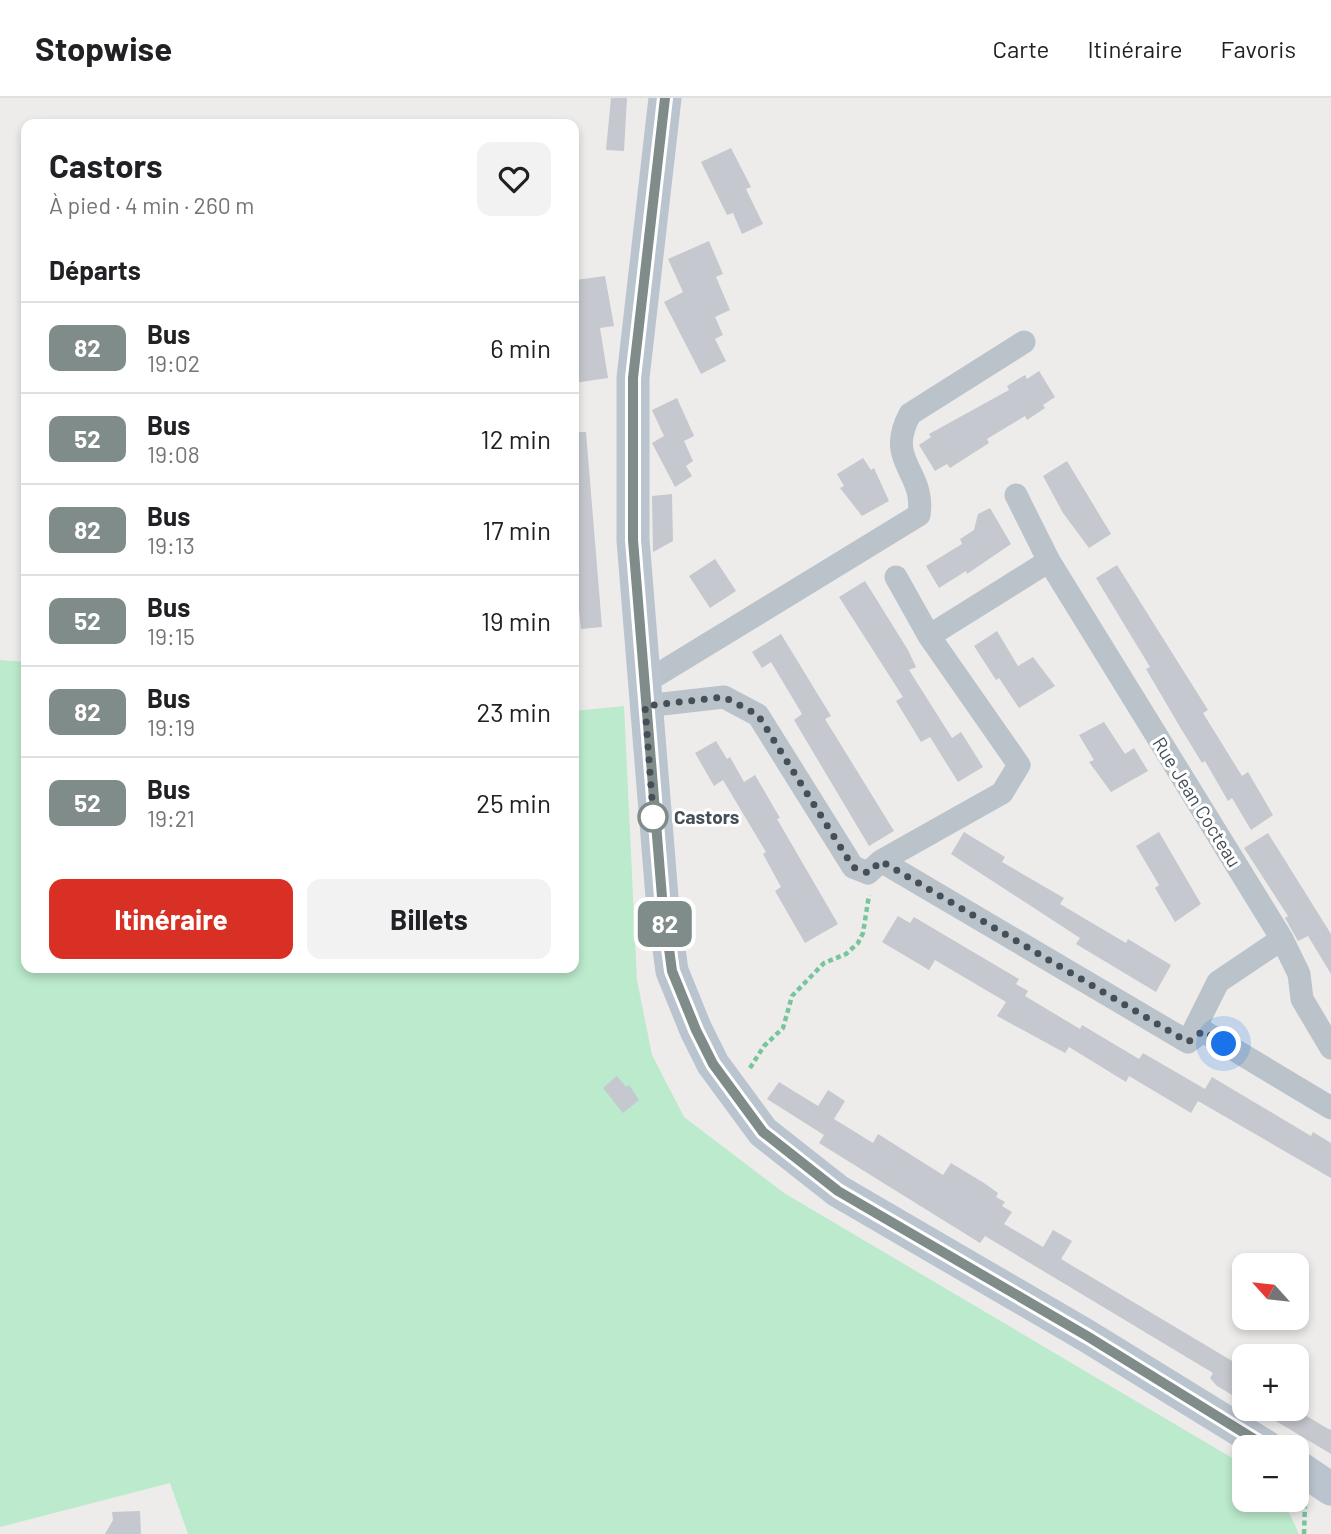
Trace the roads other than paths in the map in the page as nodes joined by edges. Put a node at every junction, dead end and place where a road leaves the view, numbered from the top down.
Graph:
1 (665, 98) edge
2 (1024, 342) dead end
3 (1016, 495) dead end
4 (1049, 561) junction
5 (896, 577) dead end
6 (929, 636) junction
7 (645, 695) junction
8 (881, 861) junction
9 (1282, 939) junction
10 (1188, 1042) junction
11 (1331, 1048) edge
12 (1331, 1108) edge
13 (1248, 1435) edge
14 (1309, 1474) edge
15 (1331, 1489) edge

1 - 7 street
2 - 7 street
3 - 4 street, Rue Jean Cocteau
4 - 6 street
4 - 9 street, Rue Jean Cocteau
5 - 6 street
6 - 8 street
7 - 8 street
7 - 13 street
8 - 10 street
9 - 10 street
9 - 11 street, Rue Jean Cocteau
10 - 12 street
14 - 15 street

